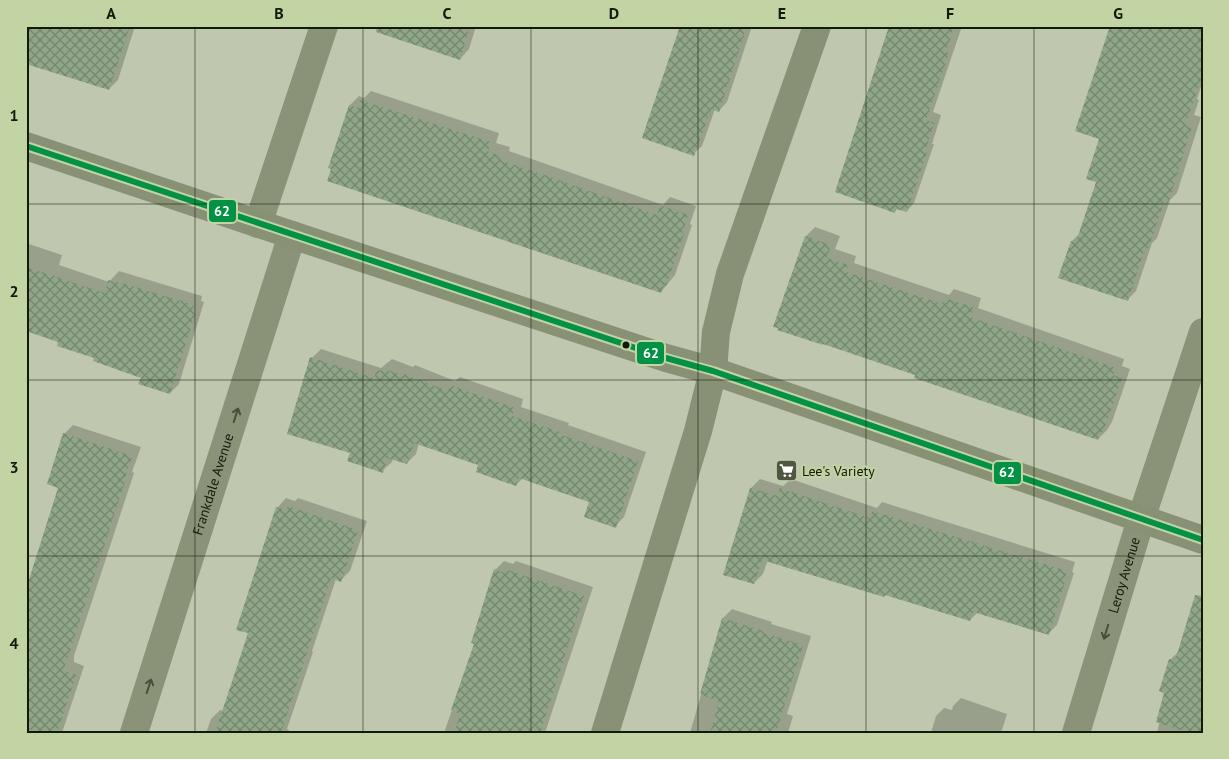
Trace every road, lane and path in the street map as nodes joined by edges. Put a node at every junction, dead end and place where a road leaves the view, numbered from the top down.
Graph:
1 (324, 26) edge
2 (817, 26) edge
3 (26, 146) edge
4 (258, 224) junction
5 (292, 235) junction
6 (1203, 332) edge
7 (713, 371) junction
8 (1141, 519) junction
9 (1203, 540) edge
10 (134, 733) edge
11 (605, 733) edge
12 (1076, 733) edge

1 - 4 street
2 - 7 street
3 - 4 street
4 - 5 street
5 - 7 street
10 -> 5 street, Frankdale Avenue
6 - 8 street, Leroy Avenue
7 - 8 street
7 - 11 street
8 - 9 street
8 -> 12 street, Leroy Avenue

